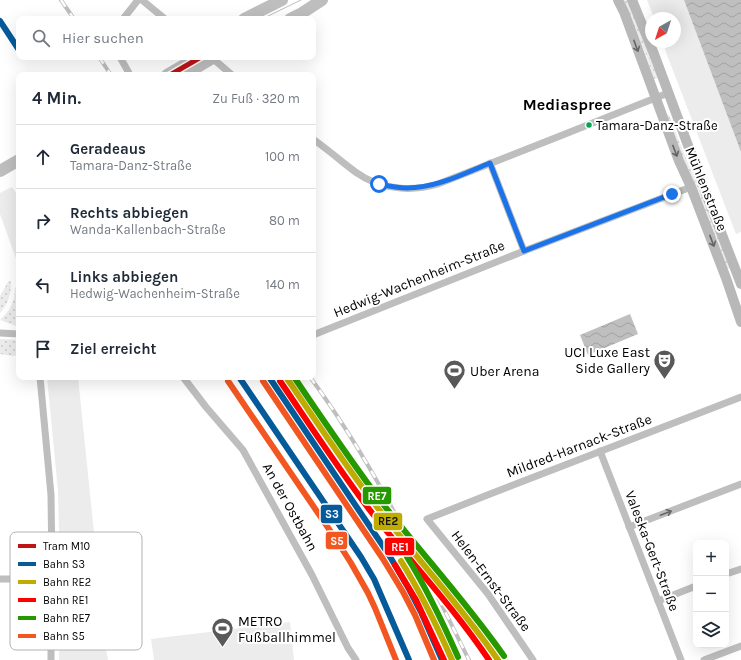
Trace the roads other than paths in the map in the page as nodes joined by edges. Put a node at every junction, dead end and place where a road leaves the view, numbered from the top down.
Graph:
1 (138, 0) edge
2 (142, 0) edge
3 (282, 0) edge
4 (322, 0) edge
5 (618, 0) edge
6 (632, 0) edge
7 (125, 16) edge
8 (161, 16) edge
9 (250, 16) edge
10 (296, 16) edge
11 (122, 60) edge
12 (193, 60) edge
13 (209, 60) edge
14 (214, 60) edge
15 (128, 72) edge
16 (172, 72) edge
17 (189, 72) edge
18 (228, 72) edge
19 (668, 93) junction
20 (655, 98) junction
21 (316, 141) edge
22 (16, 162) edge
23 (490, 163) junction
24 (16, 171) edge
25 (0, 172) edge
26 (0, 180) edge
27 (691, 187) junction
28 (524, 251) junction
29 (741, 284) edge
30 (741, 322) edge
31 (0, 333) edge
32 (16, 334) edge
33 (316, 334) edge
34 (40, 380) edge
35 (185, 380) edge
36 (741, 398) edge
37 (600, 451) junction
38 (741, 484) edge
39 (427, 519) joint
40 (629, 528) junction
41 (51, 532) edge
42 (741, 569) edge
43 (729, 573) edge
44 (693, 587) edge
45 (658, 601) junction
46 (741, 646) edge
47 (51, 650) edge
48 (51, 660) edge
49 (356, 660) edge
50 (533, 660) edge
51 (681, 660) edge
52 (704, 660) edge

1 - 7 street
2 - 8 street
3 - 9 main road
4 - 10 main road
5 -> 20 main road, Mühlenstraße
6 - 19 main road, Mühlenstraße
11 - 15 street
12 - 16 main road
13 - 17 main road
14 - 18 street
19 - 20 street
19 - 29 main road, Mühlenstraße
20 - 23 street
20 -> 27 main road, Mühlenstraße
21 - 23 street
22 - 25 main road
23 - 28 street
24 - 26 main road
27 - 28 street, Hedwig-Wachenheim-Straße
27 -> 30 main road, Mühlenstraße
28 - 33 street, Hedwig-Wachenheim-Straße
31 - 32 street
34 - 41 street
35 - 49 street, An der Ostbahn
36 - 37 street, Mildred-Harnack-Straße
37 - 39 street, Mildred-Harnack-Straße
37 - 40 street, Valeska-Gert-Straße
40 -> 38 street
39 - 50 street, Helen-Ernst-Straße
40 - 45 street, Valeska-Gert-Straße
42 - 43 street
44 - 45 street
45 - 51 street, Valeska-Gert-Straße
46 - 52 street
47 - 48 street

